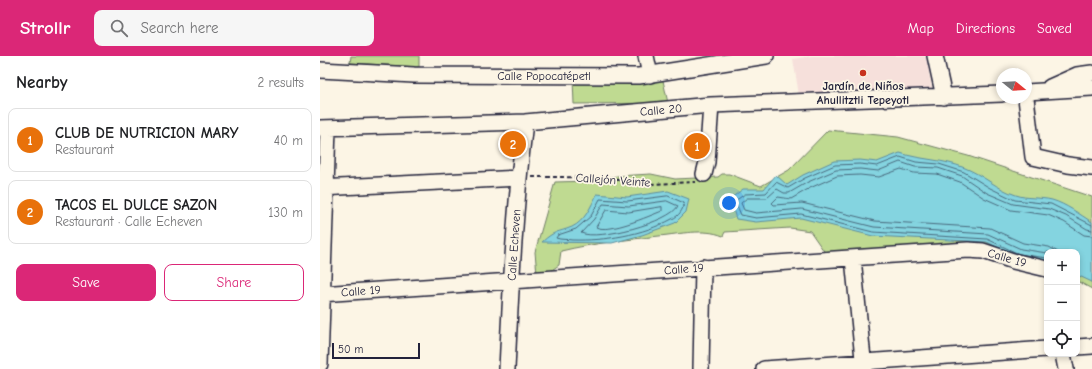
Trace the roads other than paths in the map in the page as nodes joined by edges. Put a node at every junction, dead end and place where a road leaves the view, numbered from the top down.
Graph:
1 (646, 56) edge
2 (766, 56) edge
3 (935, 56) edge
4 (320, 70) edge
5 (1092, 73) edge
6 (650, 75) junction
7 (1092, 88) edge
8 (1032, 93) edge
9 (996, 94) edge
10 (1032, 94) edge
11 (944, 97) junction
12 (1030, 104) edge
13 (711, 106) junction
14 (525, 122) junction
15 (324, 128) edge
16 (1092, 168) edge
17 (704, 174) road end
18 (518, 178) junction
19 (323, 188) edge
20 (853, 258) junction
21 (703, 267) junction
22 (1044, 268) edge
23 (511, 281) junction
24 (321, 294) edge
25 (1092, 346) edge
26 (1080, 347) edge
27 (1044, 349) edge
28 (1064, 357) edge
29 (320, 364) edge
30 (864, 365) edge
31 (507, 369) edge
32 (701, 369) edge
33 (764, 369) edge
34 (1066, 369) edge

1 - 6 street
2 - 6 street, Calle Popocatépetl
3 - 11 street
4 - 6 street, Calle Popocatépetl
5 - 8 street
7 - 10 street
9 - 11 street, Calle 20
11 - 13 street, Calle 20
12 - 16 street
13 - 14 street, Calle 20
13 - 17 street
14 - 15 street, Calle 20
14 - 18 street, Calle Echeven
15 - 19 street
18 - 19 street
18 - 23 street, Calle Echeven
19 - 24 street
20 - 21 street, Calle 19
20 - 22 street, Calle 19
20 - 30 street
21 - 23 street, Calle 19
21 - 32 street
23 - 24 street, Calle 19
23 - 31 street, Calle Echeven
24 - 29 street
25 - 26 street
27 - 30 street
28 - 34 street
30 - 33 street

